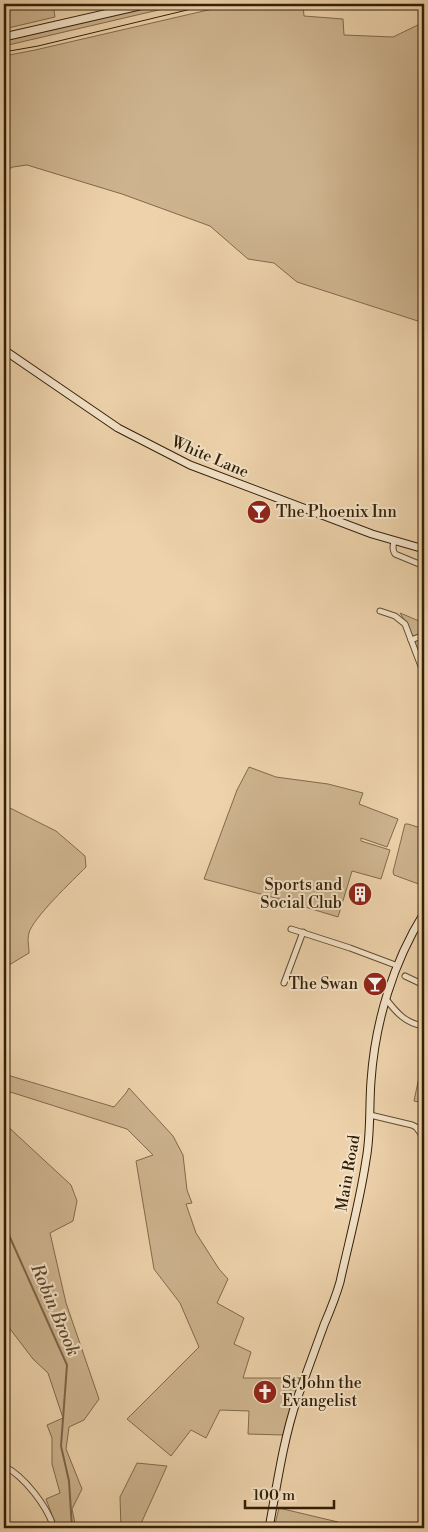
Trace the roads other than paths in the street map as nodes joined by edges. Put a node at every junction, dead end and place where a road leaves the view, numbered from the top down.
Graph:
1 (148, 4) edge
2 (4, 37) edge
3 (4, 350) edge
4 (394, 541) junction
5 (424, 549) edge
6 (424, 566) edge
7 (380, 612) dead end
8 (424, 635) edge
9 (411, 640) junction
10 (424, 674) edge
11 (424, 913) edge
12 (291, 929) dead end
13 (303, 932) junction
14 (398, 966) junction
15 (406, 976) dead end
16 (284, 983) dead end
17 (424, 985) edge
18 (386, 999) junction
19 (424, 1026) edge
20 (370, 1115) junction
21 (424, 1138) edge
22 (4, 1466) edge
23 (54, 1528) edge
24 (269, 1528) edge

1 - 2 street
3 - 4 street, White Lane
4 - 5 street, White Lane
4 - 6 street
7 - 9 street
8 - 9 street
9 - 10 street
11 - 14 street, Main Road
12 - 13 street
13 - 14 street
13 - 16 street
14 - 18 street, Main Road
15 - 17 street
18 - 19 street
18 - 20 street, Main Road
20 - 21 street
20 - 24 street, Main Road
22 - 23 street

